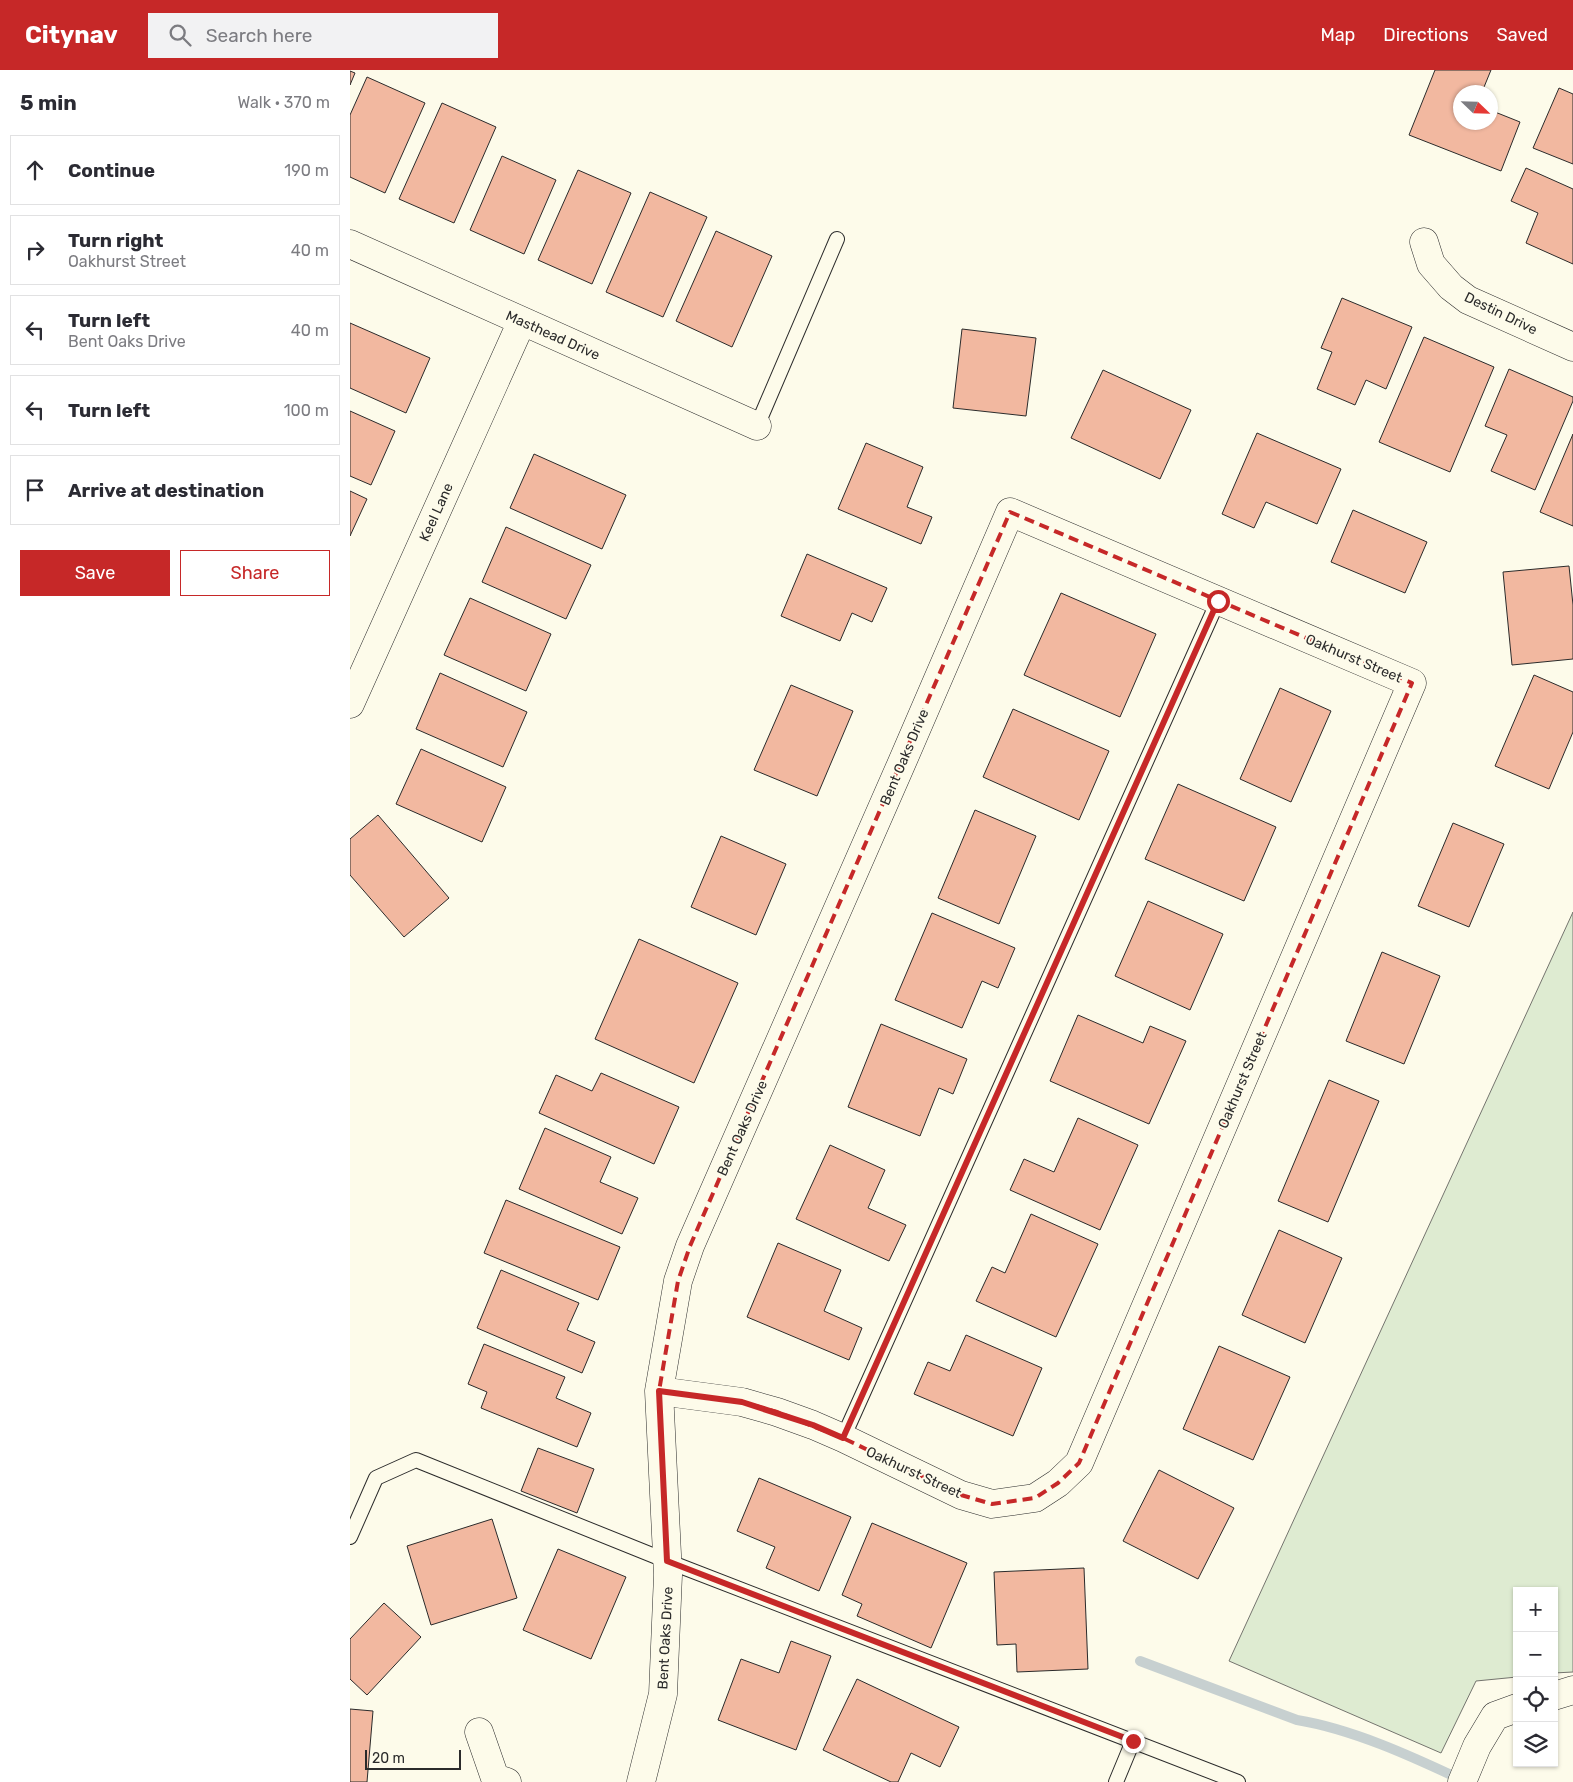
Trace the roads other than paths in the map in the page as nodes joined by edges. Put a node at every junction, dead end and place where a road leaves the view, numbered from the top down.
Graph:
1 (837, 239) dead end
2 (1424, 242) dead end
3 (350, 244) edge
4 (522, 321) junction
5 (1573, 348) edge
6 (756, 426) joint
7 (1010, 512) joint
8 (1218, 601) junction
9 (350, 704) edge
10 (659, 1391) junction
11 (843, 1438) junction
12 (350, 1537) edge
13 (667, 1561) junction
14 (1573, 1690) edge
15 (1558, 1695) edge
16 (1513, 1709) edge
17 (479, 1732) dead end
18 (1133, 1741) junction
19 (506, 1782) edge
20 (641, 1782) edge
21 (1116, 1782) edge
22 (1238, 1782) edge
23 (1462, 1782) edge

1 - 6 lane
2 - 5 street, Destin Drive
3 - 4 street, Masthead Drive
4 - 6 street, Masthead Drive
4 - 9 street, Keel Lane
7 - 8 street, Oakhurst Street
7 - 10 street, Bent Oaks Drive
8 - 11 lane
8 - 11 street, Oakhurst Street
10 - 11 street, Oakhurst Street
10 - 13 street, Bent Oaks Drive
12 - 13 lane
13 - 18 lane
13 - 20 street, Bent Oaks Drive
14 - 15 street
16 - 23 street
17 - 19 street
18 - 21 lane
18 - 22 lane

